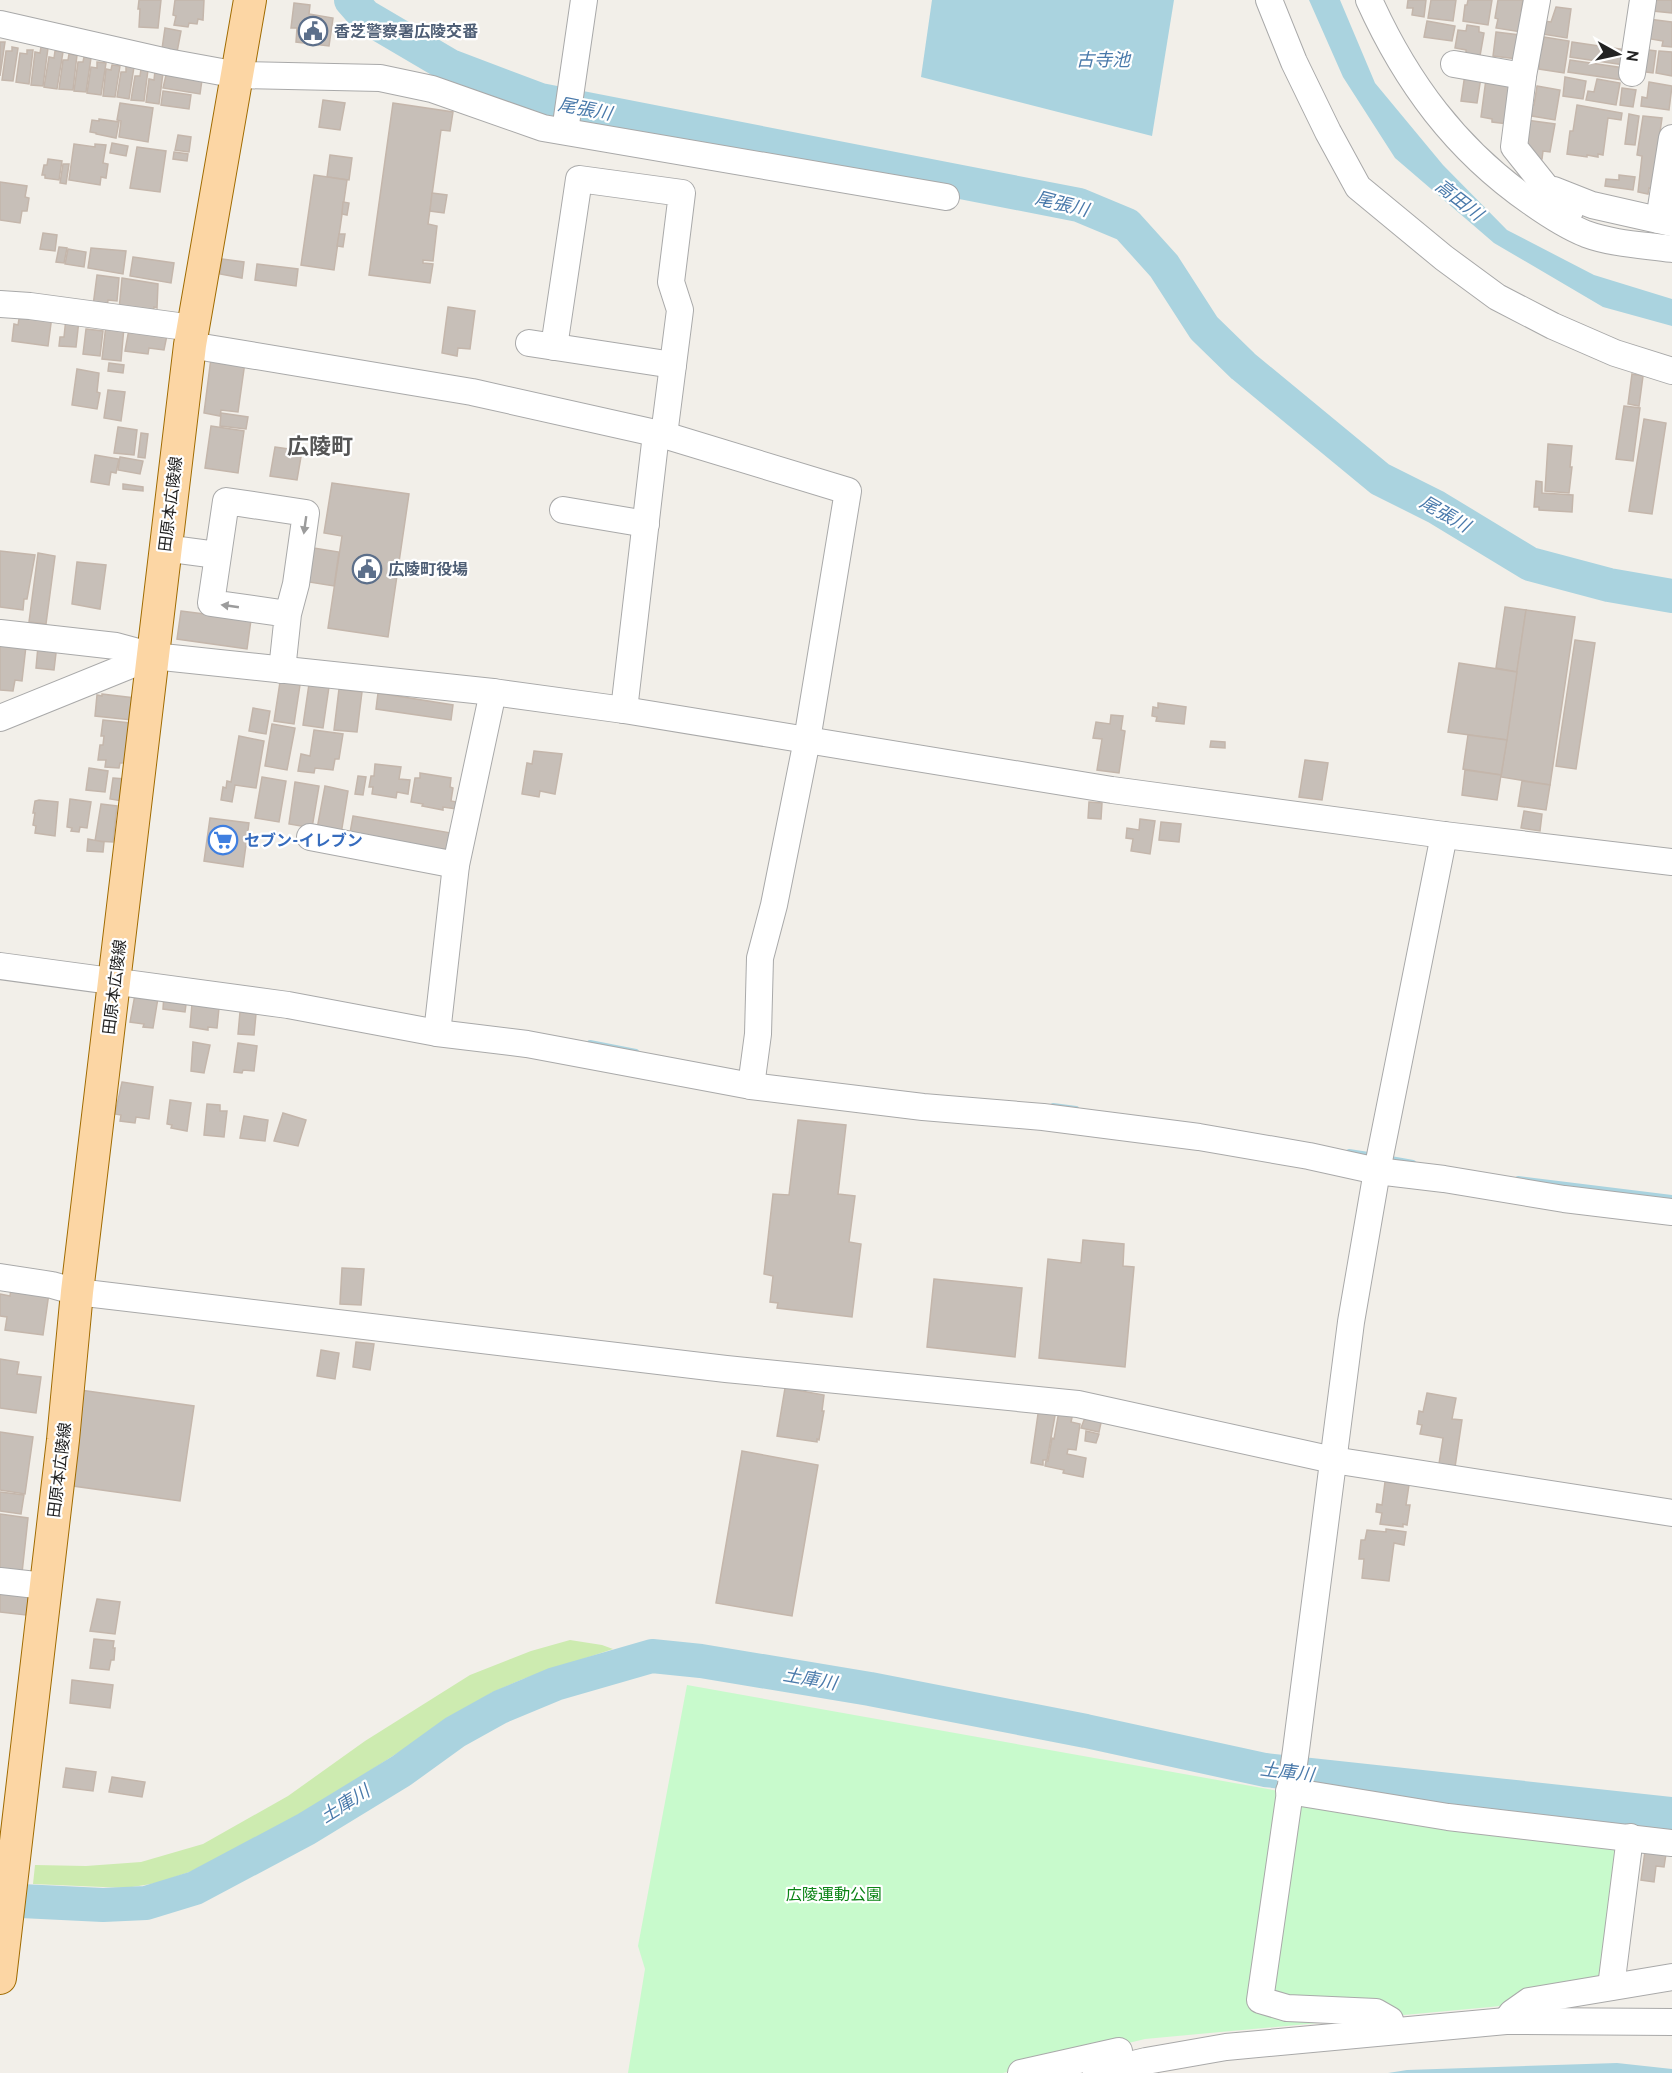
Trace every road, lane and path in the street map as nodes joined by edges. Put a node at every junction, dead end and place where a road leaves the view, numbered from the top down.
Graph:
1 (250, 0) edge
2 (584, 0) edge
3 (1269, 0) edge
4 (1369, 0) edge
5 (1537, 0) edge
6 (1643, 0) edge
7 (0, 24) edge
8 (1454, 64) dead end
9 (1632, 73) dead end
10 (238, 75) junction
11 (1523, 76) junction
12 (566, 127) junction
13 (1672, 138) edge
14 (1546, 187) junction
15 (946, 197) dead end
16 (1666, 221) edge
17 (1586, 234) junction
18 (1672, 249) edge
19 (0, 304) edge
20 (0, 309) edge
21 (191, 337) junction
22 (673, 365) junction
23 (1672, 371) edge
24 (660, 434) junction
25 (563, 510) dead end
26 (646, 524) junction
27 (164, 548) junction
28 (217, 555) junction
29 (288, 615) junction
30 (0, 633) edge
31 (153, 656) junction
32 (282, 670) junction
33 (493, 692) junction
34 (624, 710) junction
35 (0, 718) edge
36 (807, 740) junction
37 (1444, 835) junction
38 (310, 837) dead end
39 (1672, 862) edge
40 (456, 865) junction
41 (0, 966) edge
42 (114, 982) junction
43 (438, 1023) junction
44 (752, 1076) junction
45 (1377, 1171) junction
46 (1672, 1212) edge
47 (0, 1277) edge
48 (76, 1292) junction
49 (1333, 1460) junction
50 (1672, 1514) edge
51 (0, 1581) edge
52 (45, 1586) junction
53 (1289, 1791) junction
54 (1630, 1838) junction
55 (1672, 1843) edge
56 (1672, 1977) edge
57 (0, 1978) edge
58 (1611, 1987) junction
59 (1506, 2021) junction
60 (1672, 2022) edge
61 (1391, 2026) junction
62 (1021, 2073) edge
63 (1096, 2073) edge

1 - 10 main road, 田原本広陵線
2 - 12 street
3 - 23 street
4 - 17 street
5 - 11 street
6 - 9 street
7 - 10 street
8 - 11 street
10 - 12 street
10 - 21 main road, 田原本広陵線
11 - 14 street
12 - 15 street
13 - 16 street
14 - 16 street
14 - 17 street
17 - 18 street
19 - 20 street
19 - 21 street
21 - 24 street
21 - 27 main road, 田原本広陵線
22 - 22 street
22 - 24 street
24 - 26 street
24 - 36 street
25 - 26 street
26 - 34 street
27 - 28 street
27 - 31 main road, 田原本広陵線
29 -> 28 street
28 -> 29 street
29 - 32 street
30 - 31 street
31 - 32 street
31 - 35 street
31 - 42 main road, 田原本広陵線
32 - 33 street
33 - 34 street
33 - 40 street
34 - 36 street
36 - 37 street
36 - 44 street
37 - 39 street
37 - 45 street
38 - 40 street
40 - 43 street
41 - 42 street
42 - 43 street
42 - 48 main road, 田原本広陵線
43 - 44 street
44 - 45 street
45 - 46 street
45 - 49 street
47 - 48 street
48 - 49 street
48 - 52 main road, 田原本広陵線
49 - 50 street
49 - 53 street
51 - 52 street
52 - 57 main road, 田原本広陵線
53 - 54 street
53 - 61 street
54 - 55 street
54 - 58 street
56 - 58 street
58 - 59 street
59 - 60 street
59 - 61 street
61 - 62 street
61 - 63 street

